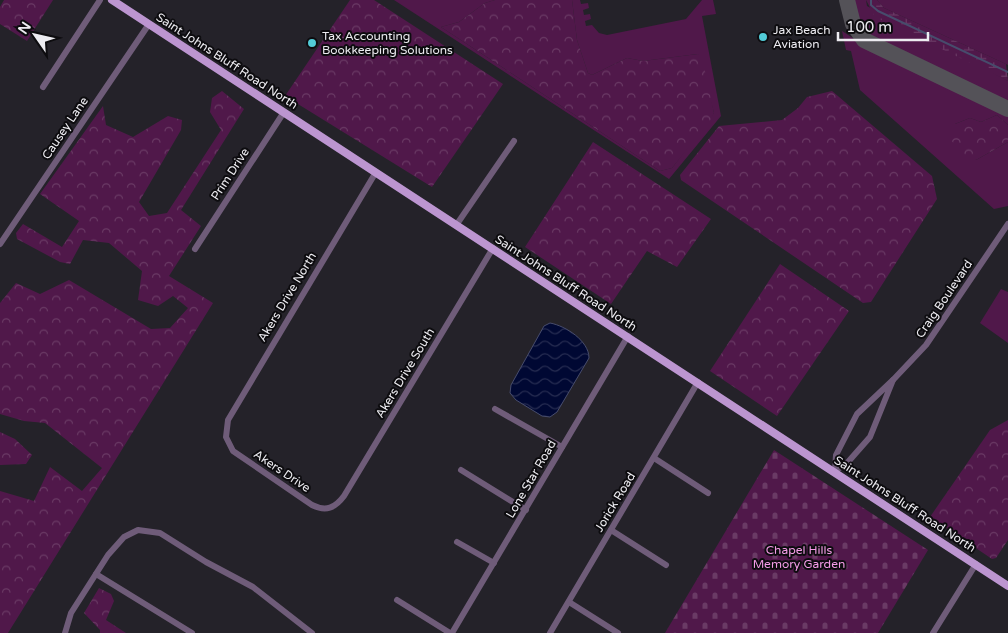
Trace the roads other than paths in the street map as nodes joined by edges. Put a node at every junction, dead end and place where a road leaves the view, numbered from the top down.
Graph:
1 (100, 0) edge
2 (112, 0) edge
3 (149, 24) junction
4 (43, 87) dead end
5 (284, 112) junction
6 (514, 141) dead end
7 (376, 172) junction
8 (457, 224) junction
9 (1008, 224) edge
10 (2, 236) edge
11 (0, 244) edge
12 (493, 248) junction
13 (195, 249) dead end
14 (628, 336) junction
15 (893, 380) junction
16 (698, 382) junction
17 (495, 408) dead end
18 (226, 437) joint
19 (562, 447) junction
20 (654, 458) junction
21 (461, 470) dead end
22 (835, 472) junction
23 (708, 493) dead end
24 (333, 507) joint
25 (526, 510) junction
26 (611, 530) junction
27 (457, 542) dead end
28 (494, 563) junction
29 (976, 564) junction
30 (666, 565) dead end
31 (96, 574) junction
32 (1008, 586) edge
33 (397, 600) dead end
34 (569, 602) junction
35 (180, 630) edge
36 (66, 633) edge
37 (192, 633) edge
38 (312, 633) edge
39 (451, 633) edge
40 (550, 633) edge
41 (618, 633) edge
42 (933, 633) edge

1 - 4 street
2 - 3 main road, Saint Johns Bluff Road North
3 - 5 main road, Saint Johns Bluff Road North
3 - 10 street, Causey Lane
5 - 7 main road, Saint Johns Bluff Road North
5 - 13 street, Prim Drive
6 - 8 street
7 - 8 main road, Saint Johns Bluff Road North
7 - 18 street, Akers Drive North
8 - 12 main road, Saint Johns Bluff Road North
9 - 15 street, Craig Boulevard
10 - 11 street, Causey Lane
12 - 14 main road, Saint Johns Bluff Road North
12 - 24 street, Akers Drive South
14 - 16 main road, Saint Johns Bluff Road North
14 - 19 street, Lone Star Road
15 - 22 street, Craig Boulevard
15 - 22 street, Craig Boulevard
16 - 20 street, Jorick Road
16 - 22 main road, Saint Johns Bluff Road North
17 - 19 street
18 - 24 street, Akers Drive
19 - 25 street, Lone Star Road
20 - 23 street
20 - 26 street, Jorick Road
21 - 25 street
22 - 29 main road, Saint Johns Bluff Road North
25 - 28 street, Lone Star Road
26 - 30 street
26 - 34 street, Jorick Road
27 - 28 street
28 - 39 street, Lone Star Road
29 - 32 main road, Saint Johns Bluff Road North
29 - 42 street
31 - 35 street
31 - 36 street
31 - 38 street
33 - 39 street
34 - 40 street, Jorick Road
34 - 41 street
35 - 37 street

